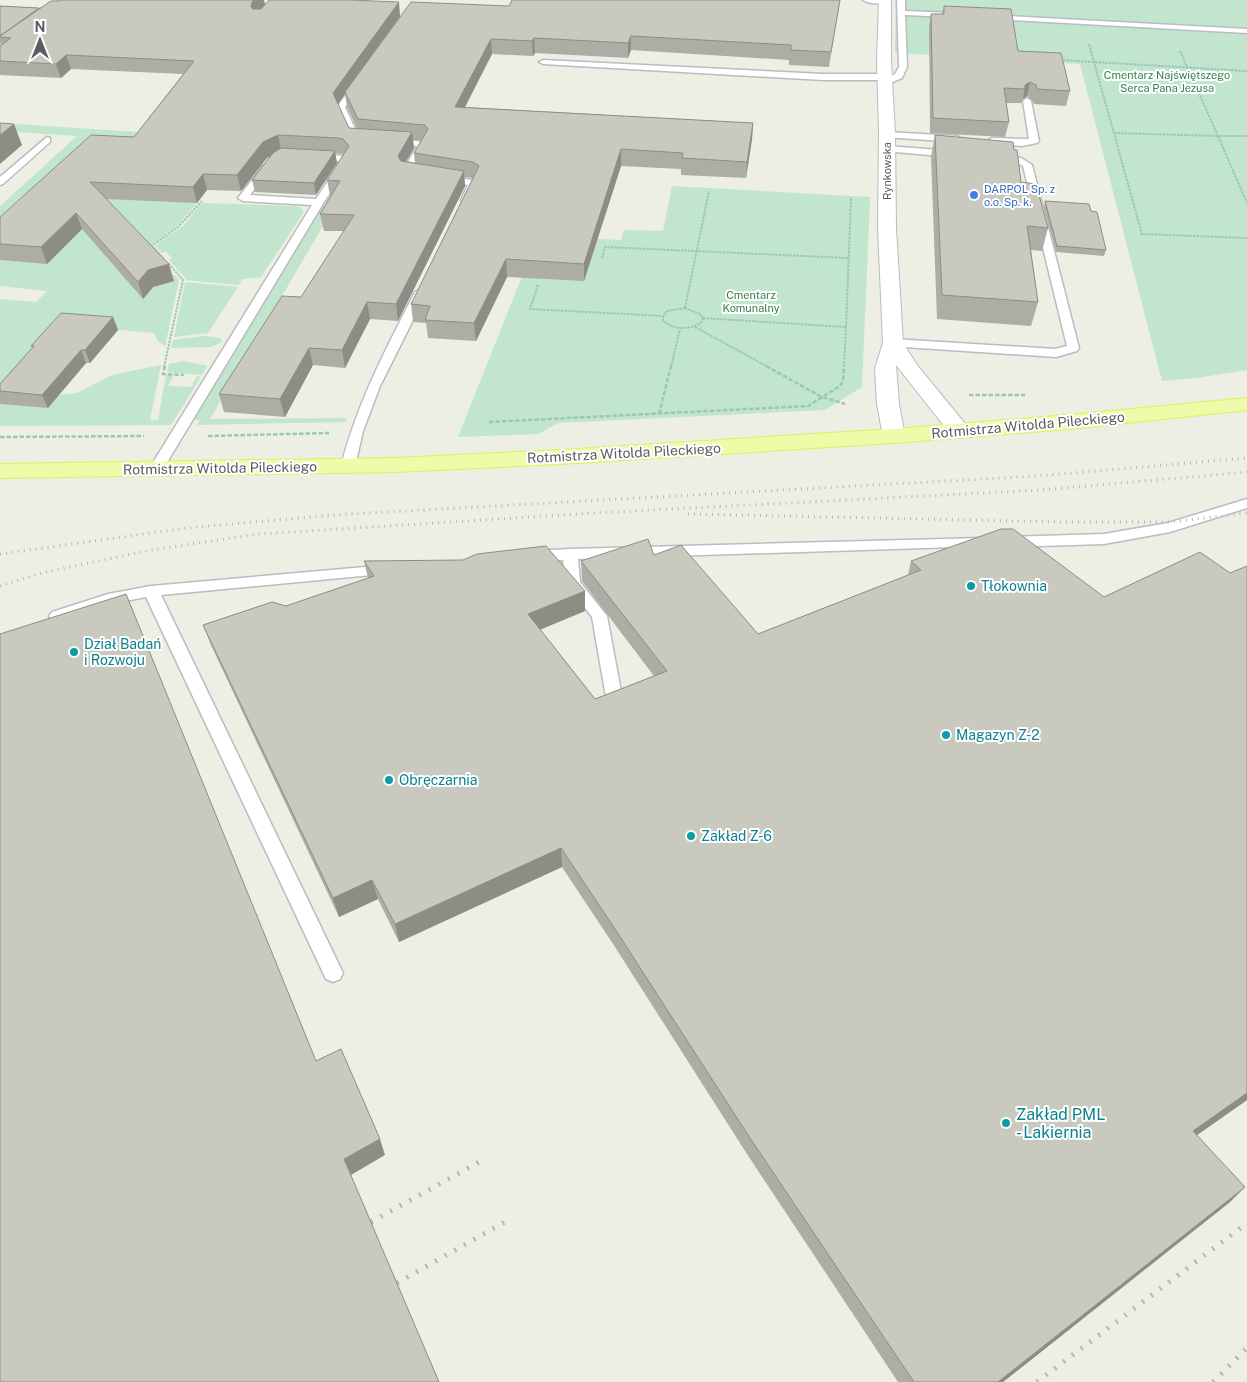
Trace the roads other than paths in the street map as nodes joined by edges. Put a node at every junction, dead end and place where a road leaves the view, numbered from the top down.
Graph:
1 (867, 0) edge
2 (890, 0) edge
3 (901, 13) junction
4 (958, 16) edge
5 (986, 17) edge
6 (1247, 31) edge
7 (543, 62) edge
8 (364, 76) edge
9 (885, 80) junction
10 (1027, 101) edge
11 (47, 140) dead end
12 (965, 140) edge
13 (984, 141) edge
14 (887, 142) junction
15 (968, 155) edge
16 (307, 156) edge
17 (987, 156) edge
18 (271, 161) edge
19 (0, 182) edge
20 (319, 202) junction
21 (461, 210) edge
22 (426, 280) edge
23 (893, 343) junction
24 (1247, 404) edge
25 (960, 431) junction
26 (894, 436) junction
27 (348, 466) junction
28 (156, 469) junction
29 (0, 471) edge
30 (1247, 503) edge
31 (570, 554) junction
32 (520, 556) edge
33 (400, 569) edge
34 (151, 591) junction
35 (45, 620) edge
36 (614, 697) edge
37 (333, 974) dead end

1 - 2 lane
2 - 3 lane
2 - 9 street, Rynkowska
3 - 4 lane
3 - 9 lane
5 - 6 lane
7 - 9 lane
8 - 21 lane
9 - 14 street, Rynkowska
10 - 13 lane
11 - 19 lane
12 - 14 lane
14 - 15 lane
14 - 23 street, Rynkowska
16 - 20 lane
17 - 23 lane
18 - 20 lane
20 - 28 lane
22 - 27 lane
23 - 25 street, Rynkowska
23 - 26 street, Rynkowska
24 - 25 main road, Rotmistrza Witolda Pileckiego
25 - 26 main road, Rotmistrza Witolda Pileckiego
26 - 27 main road, Rotmistrza Witolda Pileckiego
27 - 28 main road, Rotmistrza Witolda Pileckiego
28 - 29 main road, Rotmistrza Witolda Pileckiego
30 - 31 lane
31 - 32 lane
31 - 36 lane
33 - 34 lane
34 - 35 lane
34 - 37 lane

